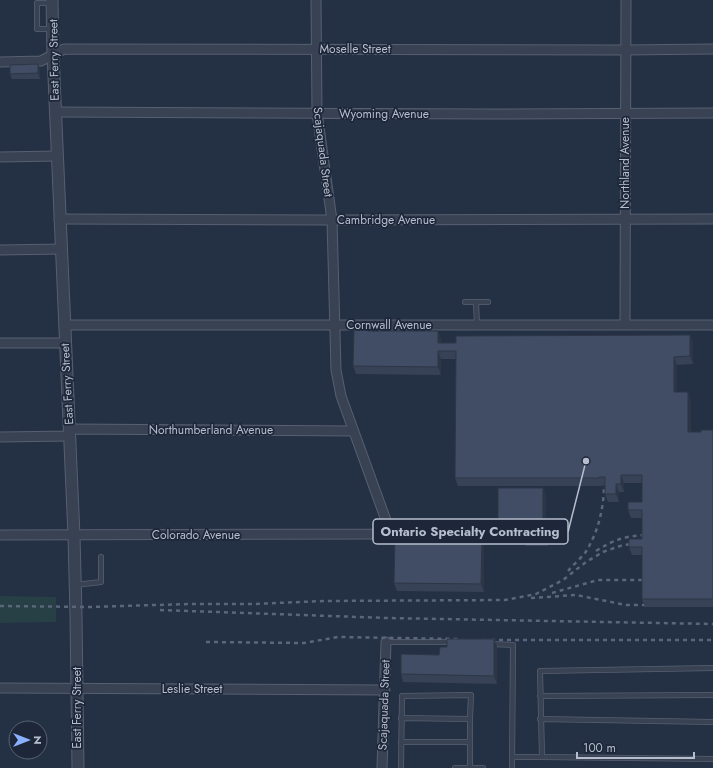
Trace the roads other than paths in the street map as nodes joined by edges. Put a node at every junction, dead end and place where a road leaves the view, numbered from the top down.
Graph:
1 (316, 0) edge
2 (626, 0) edge
3 (52, 2) edge
4 (53, 29) junction
5 (316, 49) junction
6 (713, 49) edge
7 (625, 50) junction
8 (53, 54) junction
9 (0, 62) edge
10 (55, 112) junction
11 (316, 113) junction
12 (713, 113) edge
13 (625, 114) junction
14 (57, 156) junction
15 (0, 157) edge
16 (60, 218) junction
17 (713, 218) edge
18 (625, 219) junction
19 (332, 220) junction
20 (61, 249) junction
21 (0, 250) edge
22 (465, 302) dead end
23 (476, 302) junction
24 (488, 302) dead end
25 (64, 325) junction
26 (335, 325) junction
27 (476, 325) junction
28 (625, 325) junction
29 (713, 325) edge
30 (0, 343) edge
31 (65, 343) junction
32 (353, 431) junction
33 (69, 433) junction
34 (0, 437) edge
35 (539, 533) edge
36 (554, 533) dead end
37 (391, 534) junction
38 (531, 534) edge
39 (0, 535) edge
40 (74, 536) junction
41 (100, 557) dead end
42 (75, 585) junction
43 (386, 642) joint
44 (460, 643) edge
45 (482, 644) edge
46 (713, 668) edge
47 (0, 688) edge
48 (77, 688) junction
49 (385, 690) junction
50 (713, 695) edge
51 (540, 696) junction
52 (401, 718) junction
53 (470, 719) junction
54 (540, 719) junction
55 (713, 722) edge
56 (401, 742) junction
57 (470, 742) junction
58 (512, 756) junction
59 (542, 757) junction
60 (713, 758) edge
61 (78, 768) edge
62 (382, 768) edge
63 (401, 768) edge
64 (455, 768) edge
65 (470, 768) edge
66 (483, 768) edge
67 (512, 768) edge

1 - 5 street, Scajaquada Street
2 - 7 street, Northland Avenue
3 - 4 street, East Ferry Street
3 - 4 lane
4 - 8 street, East Ferry Street
5 - 7 street, Moselle Street
5 - 8 street, Moselle Street
5 - 11 street, Scajaquada Street
6 - 7 street, Moselle Street
7 - 13 street, Northland Avenue
8 - 9 street, Moselle Street
8 - 10 street, East Ferry Street
10 - 11 street, Wyoming Avenue
10 - 14 street, East Ferry Street
11 - 13 street, Wyoming Avenue
11 - 19 street, Scajaquada Street
12 - 13 street, Wyoming Avenue
13 - 18 street, Northland Avenue
14 - 15 street
14 - 16 street, East Ferry Street
16 - 19 street, Cambridge Avenue
16 - 20 street, East Ferry Street
17 - 18 street, Cambridge Avenue
18 - 19 street, Cambridge Avenue
18 - 28 street, Northland Avenue
19 - 26 street, Scajaquada Street
20 - 21 street
20 - 25 street, East Ferry Street
22 - 23 lane
23 - 24 lane
23 - 27 lane
25 - 26 street, Cornwall Avenue
25 - 31 street, East Ferry Street
26 - 27 street, Cornwall Avenue
26 - 32 street, Scajaquada Street
27 - 28 street, Cornwall Avenue
28 - 29 street, Cornwall Avenue
30 - 31 street
31 - 33 street, East Ferry Street
32 - 33 street, Northumberland Avenue
32 - 37 street, Scajaquada Street
33 - 34 street, Northumberland Avenue
33 - 40 street, East Ferry Street
35 - 36 lane
37 - 38 lane
37 - 40 street, Colorado Avenue
39 - 40 street, Colorado Avenue
40 - 42 street, East Ferry Street
41 - 42 lane
42 - 48 street, East Ferry Street
43 - 44 lane
43 - 49 street, Scajaquada Street
45 - 58 lane
46 - 51 lane
47 - 48 street, Leslie Street
48 - 49 street, Leslie Street
48 - 61 street, East Ferry Street
49 - 62 street, Scajaquada Street
50 - 51 lane
51 - 54 lane
52 - 53 lane
52 - 53 lane
52 - 56 lane
53 - 57 lane
54 - 55 lane
54 - 59 lane
56 - 57 lane
56 - 63 lane
57 - 65 lane
58 - 59 lane
58 - 67 lane
59 - 60 lane
64 - 65 lane
65 - 66 lane

